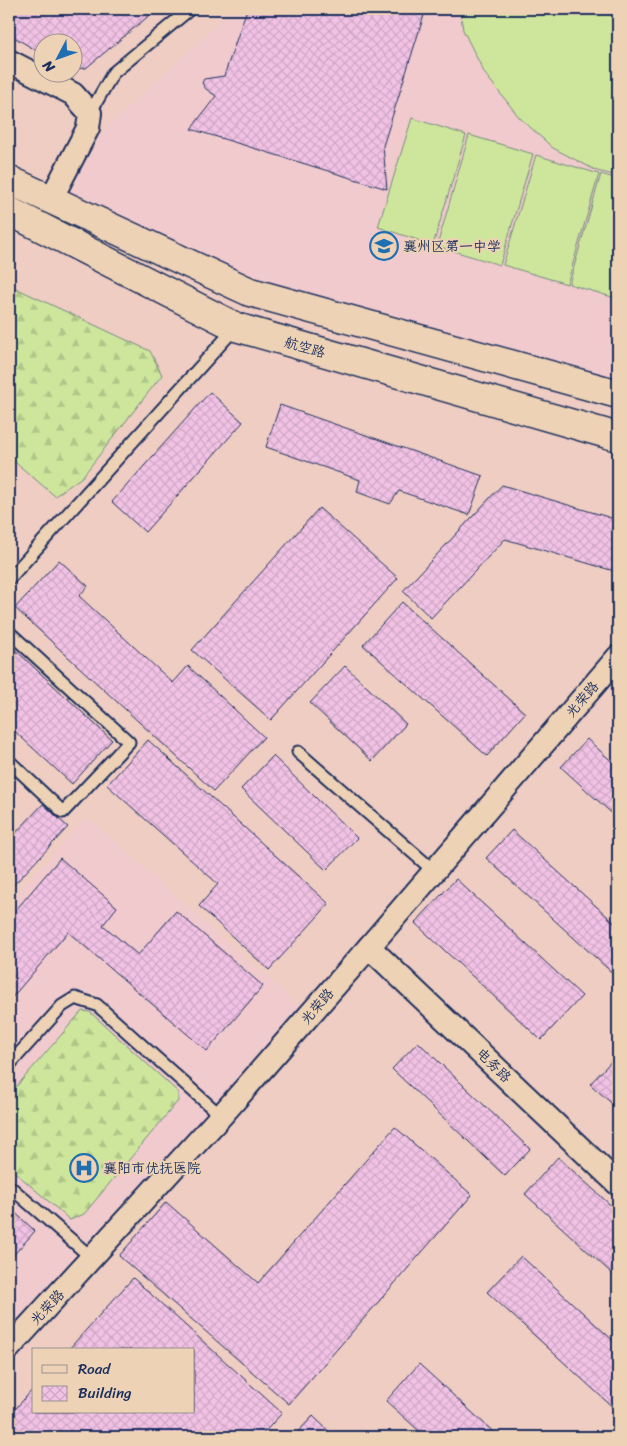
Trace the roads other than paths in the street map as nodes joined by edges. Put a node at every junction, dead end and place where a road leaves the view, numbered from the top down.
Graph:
1 (190, 9) edge
2 (9, 61) edge
3 (90, 113) junction
4 (9, 180) edge
5 (51, 200) junction
6 (9, 211) edge
7 (236, 327) junction
8 (618, 394) edge
9 (618, 437) edge
10 (9, 579) edge
11 (9, 632) edge
12 (618, 657) edge
13 (298, 752) dead end
14 (9, 761) edge
15 (434, 871) junction
16 (369, 946) junction
17 (9, 1065) edge
18 (221, 1116) junction
19 (618, 1184) edge
20 (9, 1186) edge
21 (92, 1258) junction
22 (10, 1345) edge

1 - 3 lane
2 - 3 street
3 - 5 street
4 - 5 main road
5 - 8 main road
6 - 7 main road, 航空路
7 - 9 main road, 航空路
7 - 10 lane
11 - 14 lane
12 - 15 street, 光荣路
13 - 15 lane
15 - 16 street, 光荣路
16 - 18 street, 光荣路
16 - 19 street, 电务路
17 - 18 lane
18 - 21 street, 光荣路
20 - 21 lane
21 - 22 street, 光荣路

